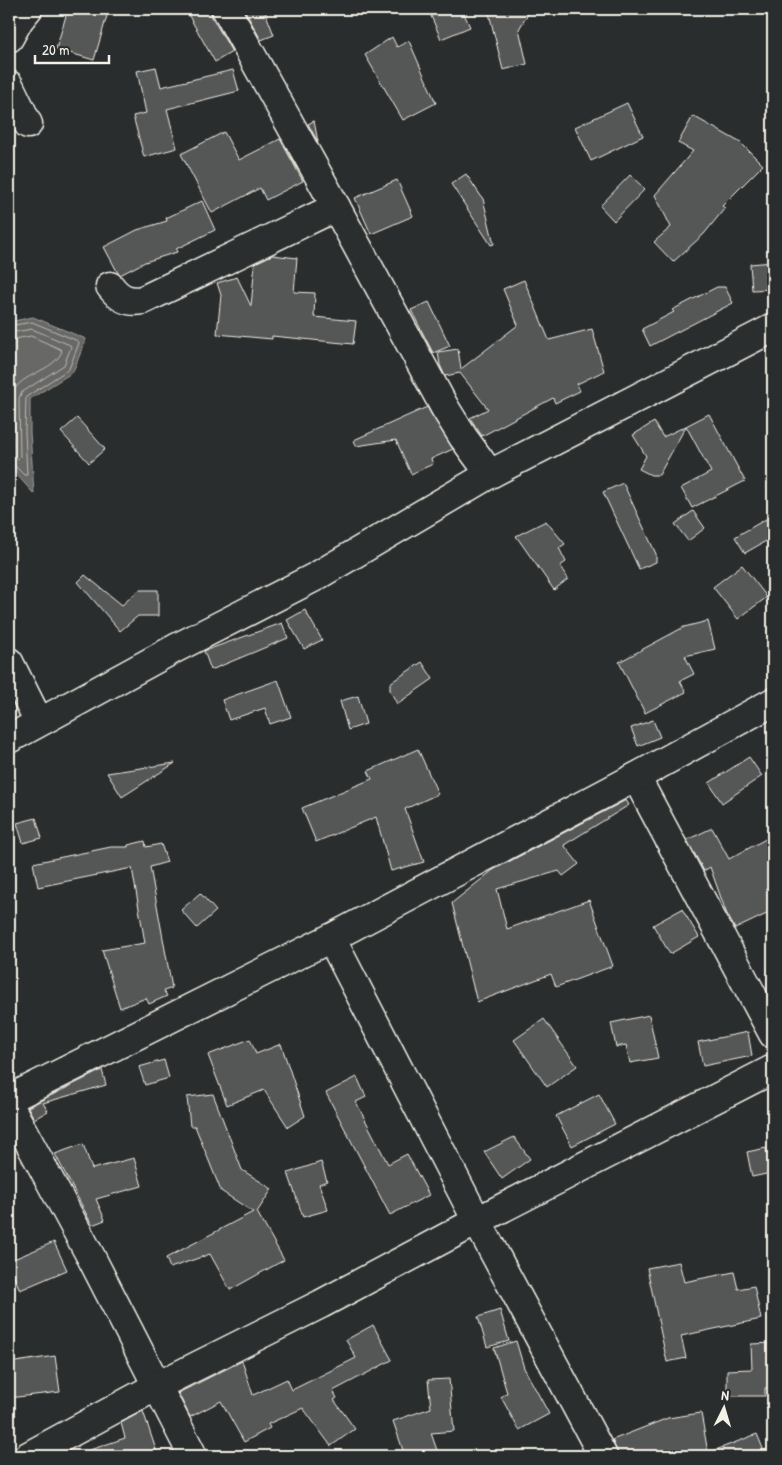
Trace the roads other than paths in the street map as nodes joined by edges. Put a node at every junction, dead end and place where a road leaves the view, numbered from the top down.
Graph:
1 (28, 9) edge
2 (226, 9) edge
3 (9, 38) edge
4 (9, 85) edge
5 (28, 124) dead end
6 (336, 207) junction
7 (110, 286) dead end
8 (773, 328) edge
9 (490, 474) junction
10 (9, 662) edge
11 (773, 702) edge
12 (39, 722) junction
13 (9, 739) edge
14 (636, 777) junction
15 (331, 938) junction
16 (773, 1034) edge
17 (773, 1069) edge
18 (9, 1099) edge
19 (9, 1105) edge
20 (477, 1221) junction
21 (157, 1386) junction
22 (28, 1456) edge
23 (193, 1456) edge
24 (603, 1456) edge

1 - 3 street
2 - 6 street
4 - 5 street
6 - 7 street
6 - 9 street
8 - 9 street
9 - 12 street
10 - 12 street
11 - 14 street
12 - 13 street
14 - 15 street
14 - 16 street
15 - 18 street
15 - 20 street
17 - 20 street
19 - 21 street
20 - 21 street
20 - 24 street
21 - 22 street
21 - 23 street

